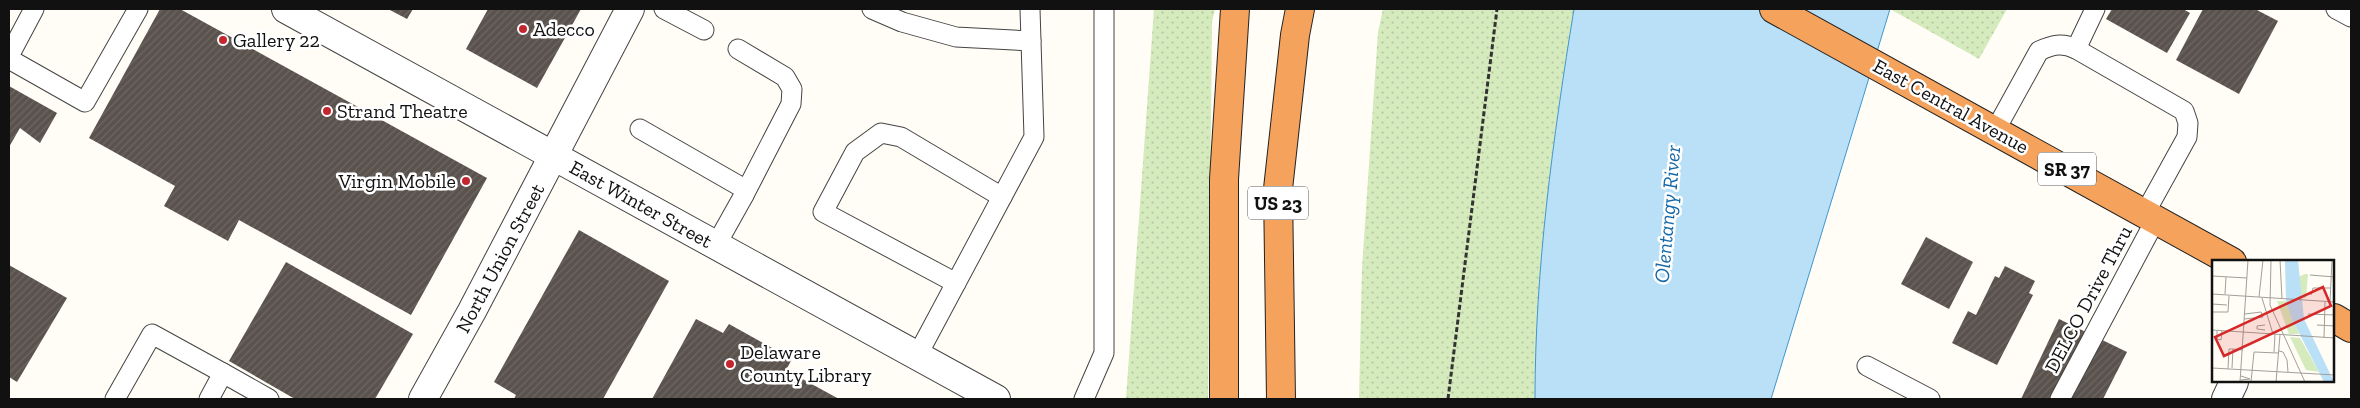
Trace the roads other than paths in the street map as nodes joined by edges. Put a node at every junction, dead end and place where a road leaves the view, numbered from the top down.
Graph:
1 (34, 9) edge
2 (138, 9) edge
3 (286, 9) edge
4 (630, 9) edge
5 (664, 9) edge
6 (872, 9) edge
7 (1030, 9) edge
8 (1104, 9) edge
9 (1235, 9) edge
10 (1300, 9) edge
11 (1774, 9) edge
12 (2095, 9) edge
13 (2336, 9) edge
14 (2351, 17) edge
15 (704, 30) dead end
16 (1031, 41) junction
17 (738, 49) dead end
18 (2076, 49) junction
19 (9, 57) edge
20 (640, 129) dead end
21 (1996, 130) junction
22 (553, 156) junction
23 (744, 195) junction
24 (1002, 197) junction
25 (2151, 216) junction
26 (716, 245) junction
27 (2228, 260) edge
28 (956, 283) junction
29 (2335, 319) edge
30 (2351, 328) edge
31 (918, 356) junction
32 (1867, 366) dead end
33 (223, 373) junction
34 (2234, 383) edge
35 (115, 399) edge
36 (208, 399) edge
37 (269, 399) edge
38 (423, 399) edge
39 (996, 399) edge
40 (1084, 399) edge
41 (1224, 399) edge
42 (1280, 399) edge
43 (1930, 399) edge
44 (2060, 399) edge
45 (2226, 399) edge

1 - 19 lane
2 - 19 lane
3 - 22 street, East Winter Street
4 - 22 street, North Union Street
5 - 15 lane
6 - 16 lane
7 - 16 lane
8 - 40 lane
9 - 41 highway, US 23
10 - 42 highway, US 23
11 - 21 highway, East Central Avenue / SR 37
12 - 18 lane
13 - 14 lane
16 - 24 lane
17 - 23 lane
18 - 21 lane
18 - 25 lane, DELCO Drive Thru
20 - 23 lane
21 - 25 highway, East Central Avenue / SR 37
22 - 26 street, East Winter Street
22 - 38 street, North Union Street
23 - 26 lane
24 - 28 lane
24 - 28 lane
25 - 27 highway, East Central Avenue / SR 37
25 - 44 lane, DELCO Drive Thru
26 - 31 street, East Winter Street
28 - 31 lane
29 - 30 highway
31 - 39 street, East Winter Street
32 - 43 lane
33 - 35 lane
33 - 36 lane
33 - 37 lane
34 - 45 street

